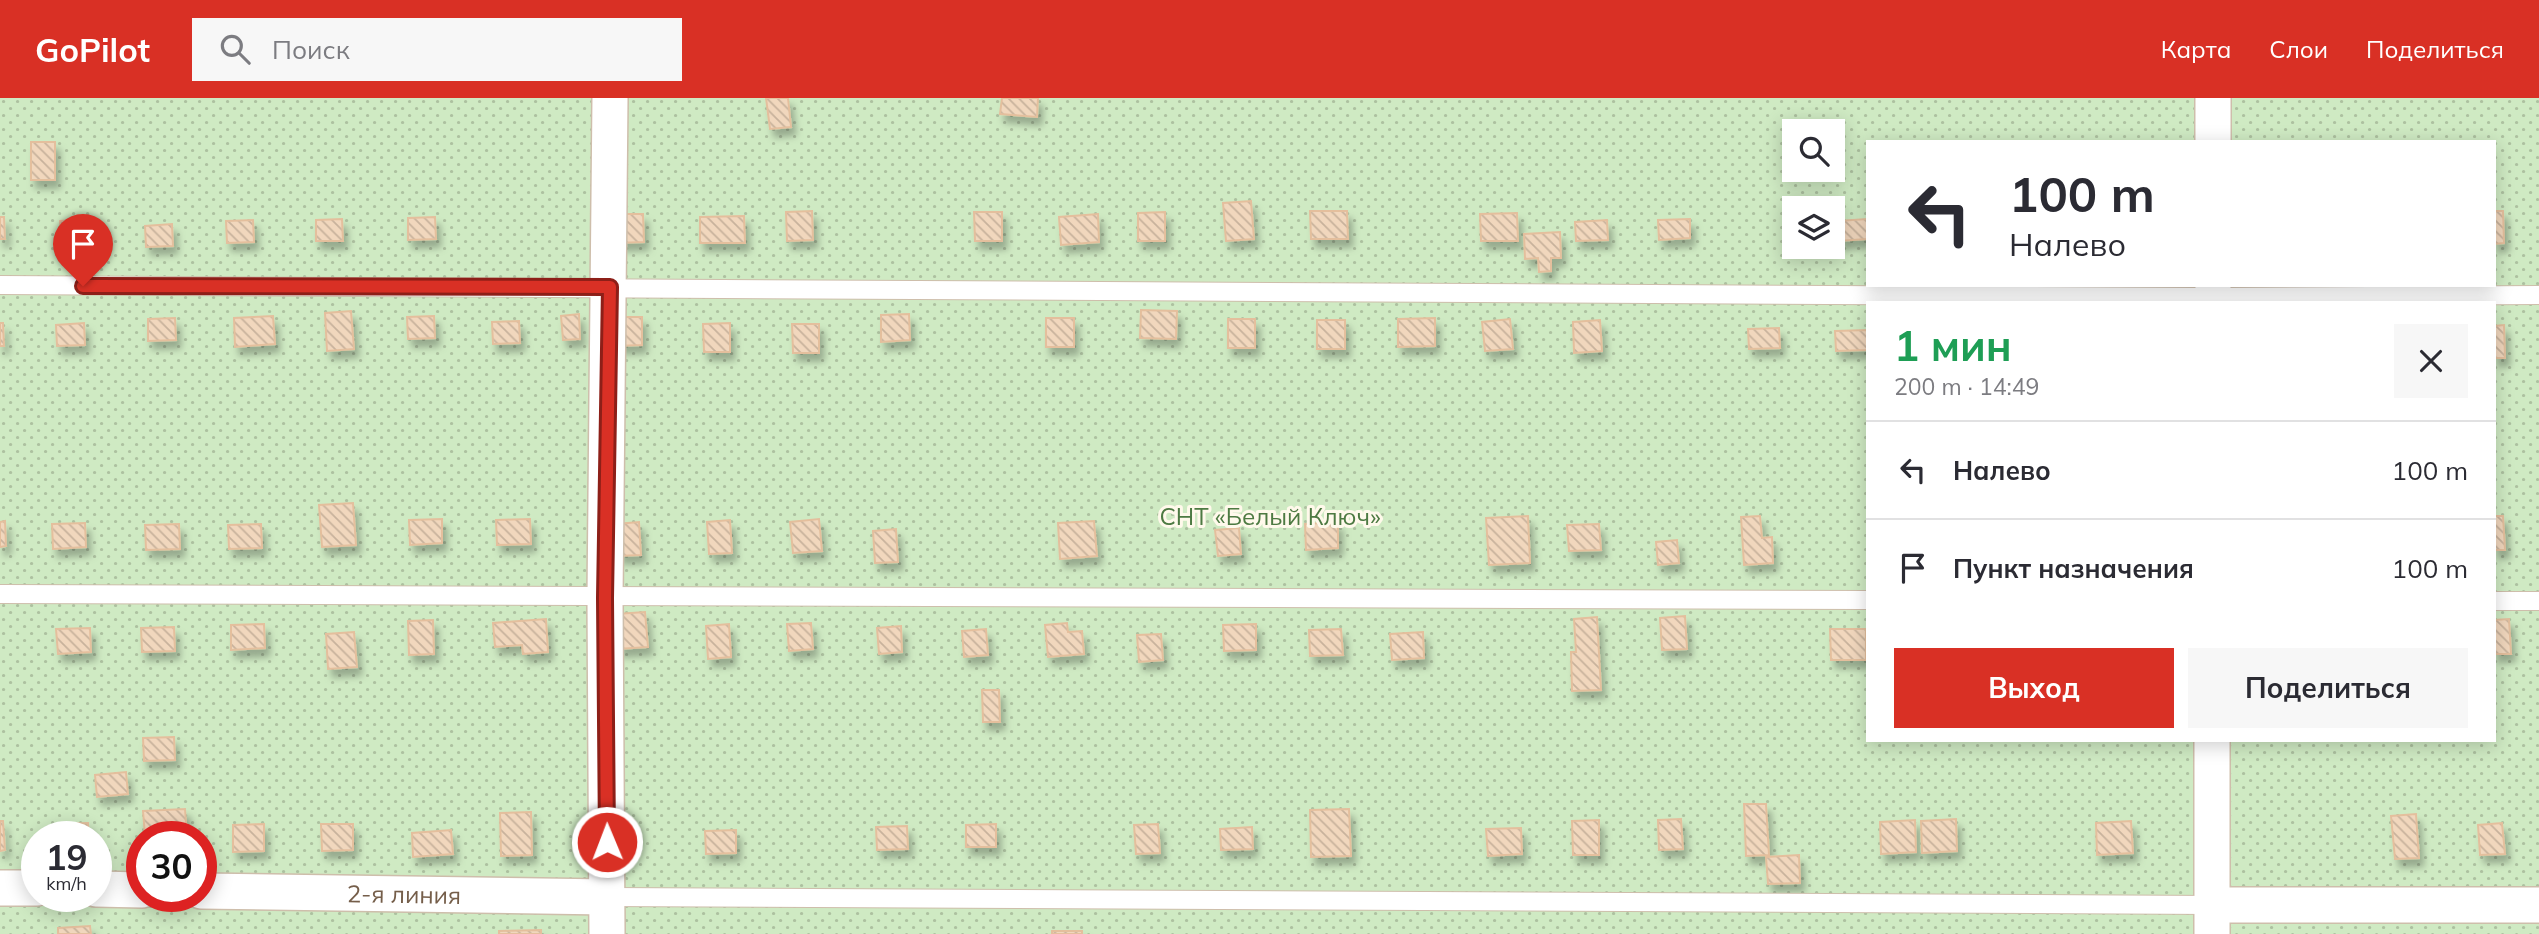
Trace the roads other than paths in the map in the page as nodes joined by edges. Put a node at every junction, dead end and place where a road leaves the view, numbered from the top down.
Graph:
1 (610, 98) edge
2 (2214, 98) edge
3 (2213, 140) edge
4 (0, 285) edge
5 (610, 287) junction
6 (2213, 295) edge
7 (2539, 295) edge
8 (0, 594) edge
9 (605, 598) junction
10 (1866, 600) edge
11 (2496, 601) edge
12 (2539, 601) edge
13 (2212, 742) edge
14 (0, 888) edge
15 (21, 888) edge
16 (217, 891) edge
17 (607, 897) junction
18 (2539, 905) edge
19 (2212, 920) edge
20 (607, 934) edge

1 - 5 street
2 - 3 street
4 - 5 lane
5 - 6 lane
5 - 9 street
6 - 7 lane
8 - 9 lane
9 - 10 lane
9 - 17 street
11 - 12 lane
13 - 19 street
14 - 15 street
16 - 17 street, 2-я линия
17 - 19 lane
17 - 20 street
18 - 19 street

